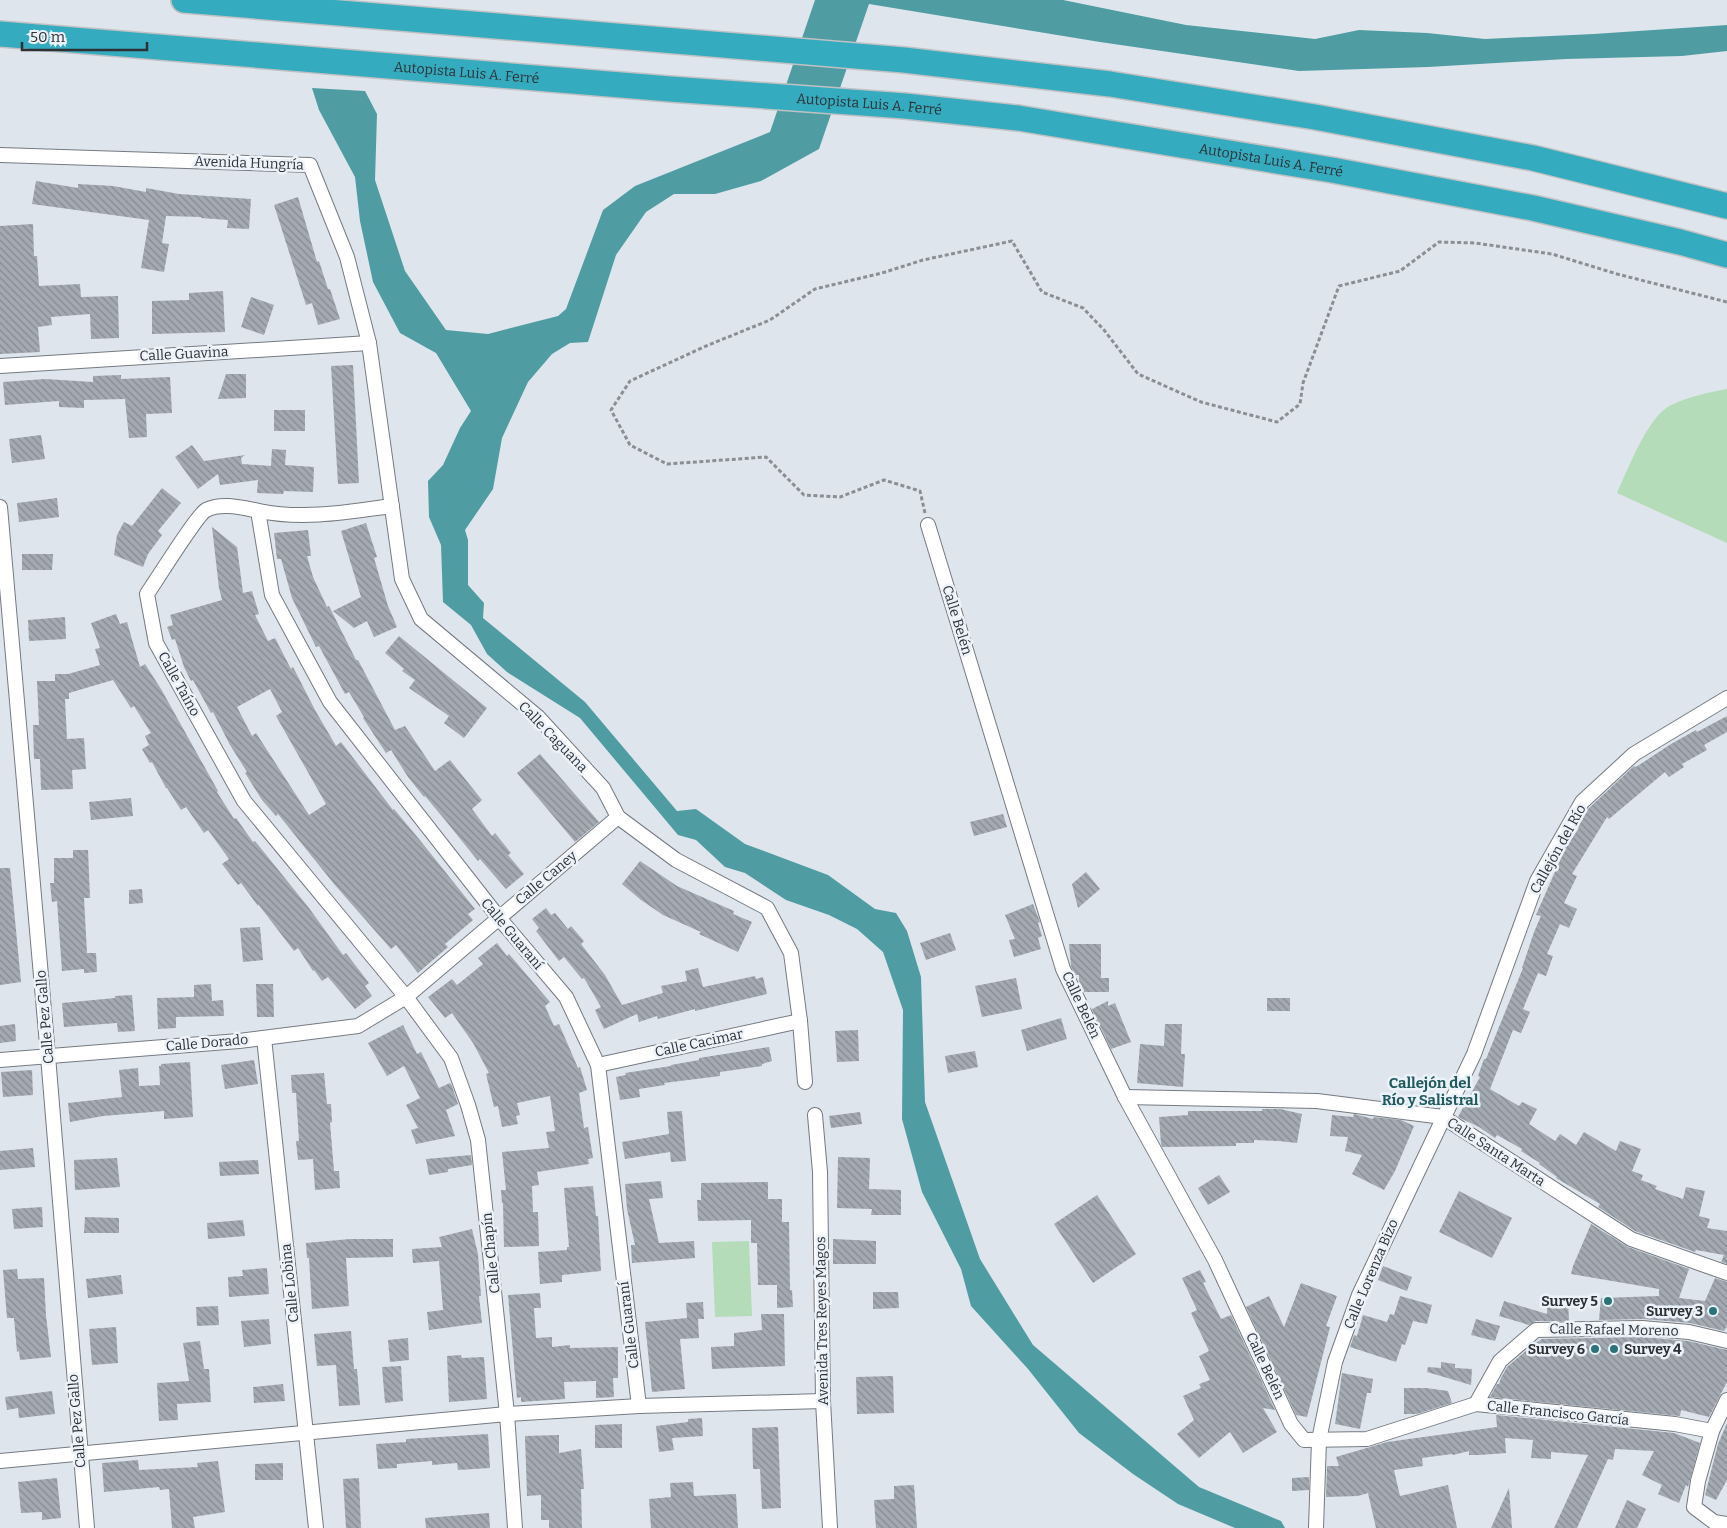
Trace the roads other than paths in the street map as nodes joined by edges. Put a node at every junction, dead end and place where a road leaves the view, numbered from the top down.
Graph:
1 (184, 0) edge
2 (0, 34) edge
3 (0, 155) edge
4 (1727, 206) edge
5 (1727, 254) edge
6 (369, 343) junction
7 (0, 366) edge
8 (392, 506) junction
9 (0, 507) edge
10 (258, 511) junction
11 (928, 525) road end
12 (5, 606) edge
13 (1727, 698) edge
14 (618, 817) junction
15 (499, 918) junction
16 (406, 998) junction
17 (800, 1021) junction
18 (264, 1038) junction
19 (48, 1056) junction
20 (0, 1060) edge
21 (598, 1065) junction
22 (805, 1082) dead end
23 (1125, 1097) junction
24 (815, 1115) dead end
25 (1443, 1117) junction
26 (1727, 1273) edge
27 (1727, 1340) edge
28 (1727, 1400) edge
29 (823, 1401) junction
30 (1476, 1404) junction
31 (639, 1406) junction
32 (507, 1414) junction
33 (1712, 1430) junction
34 (306, 1433) junction
35 (1319, 1440) junction
36 (80, 1454) junction
37 (0, 1461) edge
38 (1727, 1524) edge
39 (87, 1528) edge
40 (316, 1528) edge
41 (515, 1528) edge
42 (830, 1528) edge
43 (1316, 1528) edge

1 - 4 highway
2 - 5 highway, Autopista Luis A. Ferré
3 - 6 street, Avenida Hungría
6 - 7 street, Calle Guavina
6 - 8 street, Calle Caguana
8 - 10 street, Calle Taíno
8 - 14 street, Calle Caguana
9 - 12 street, Calle Pez Gallo
10 - 15 street, Calle Guaraní
10 - 16 street, Calle Taíno
11 - 23 street, Calle Belén
12 - 19 street, Calle Pez Gallo
13 - 25 street, Callejón del Río
14 - 15 street, Calle Caney
14 - 17 street, Calle Caguana
15 - 16 street, Calle Caney
15 - 21 street, Calle Guaraní
16 - 18 street, Calle Dorado
16 - 32 street, Calle Chapín
17 - 21 street, Calle Cacimar
17 - 22 street, Calle Caguana
18 - 19 street, Calle Dorado
18 - 34 street, Calle Lobina
19 - 20 street, Calle Dorado
19 - 36 street, Calle Pez Gallo
21 - 31 street, Calle Guaraní
23 - 25 street, Calle Santa Marta
23 - 35 street, Calle Belén
24 - 29 street, Avenida Tres Reyes Magos
25 - 26 street, Calle Santa Marta
25 - 35 street, Calle Lorenza Bizo
27 - 30 street, Calle Rafael Moreno
28 - 33 street
29 - 31 street
29 - 42 street, Avenida Tres Reyes Magos
30 - 33 street, Calle Francisco García
30 - 35 street, Calle Francisco García
31 - 32 street
32 - 34 street
32 - 41 street, Calle Chapín
33 - 38 street
34 - 36 street
34 - 40 street, Calle Lobina
35 - 43 street, Calle Lorenza Bizo
36 - 37 street
36 - 39 street, Calle Pez Gallo

